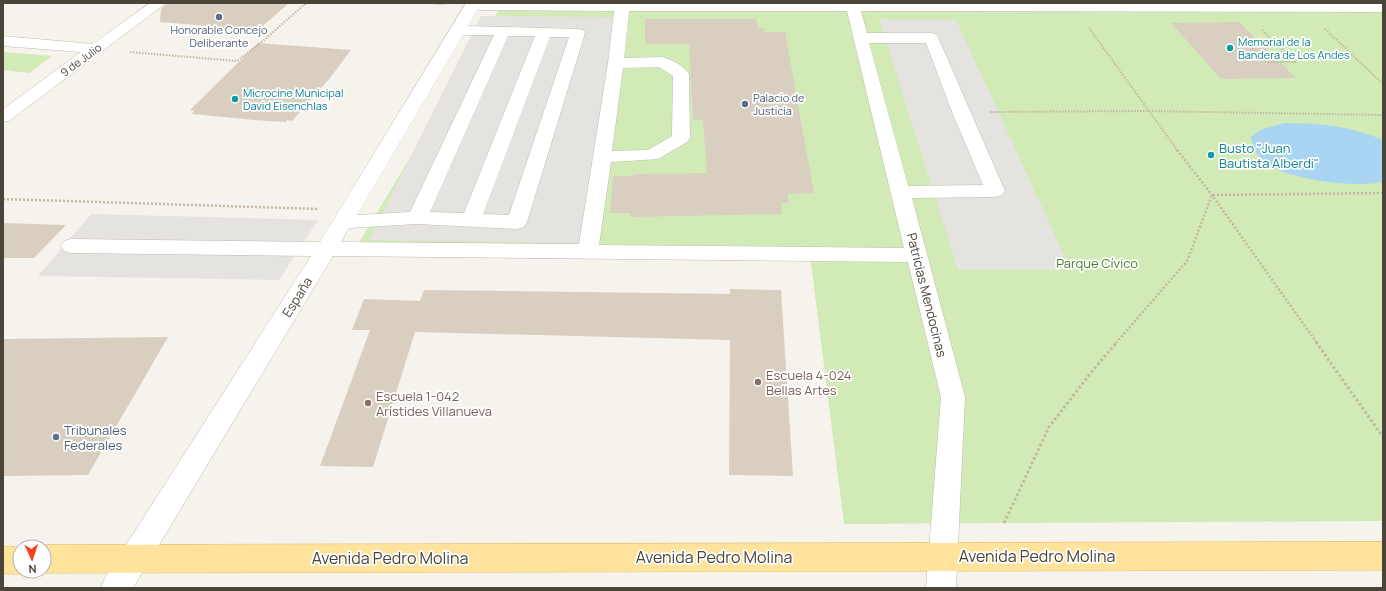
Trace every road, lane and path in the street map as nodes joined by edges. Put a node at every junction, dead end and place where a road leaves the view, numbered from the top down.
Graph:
1 (159, 3) edge
2 (306, 3) edge
3 (471, 4) edge
4 (561, 5) edge
5 (904, 6) edge
6 (1000, 6) edge
7 (1350, 6) edge
8 (622, 7) junction
9 (853, 8) junction
10 (1075, 8) junction
11 (1302, 8) junction
12 (1383, 8) edge
13 (1383, 21) edge
14 (1259, 27) dead end
15 (457, 30) junction
16 (503, 31) junction
17 (544, 32) junction
18 (861, 38) junction
19 (3, 40) edge
20 (1246, 42) dead end
21 (96, 49) junction
22 (133, 52) dead end
23 (616, 63) junction
24 (1383, 84) edge
25 (961, 112) junction
26 (1148, 112) junction
27 (1383, 116) edge
28 (3, 117) edge
29 (601, 156) junction
30 (900, 192) junction
31 (1383, 193) edge
32 (1212, 195) junction
33 (3, 200) edge
34 (347, 216) junction
35 (417, 218) junction
36 (471, 220) junction
37 (72, 246) dead end
38 (326, 249) junction
39 (588, 252) junction
40 (916, 255) junction
41 (1383, 437) edge
42 (1004, 523) dead end
43 (944, 556) junction
44 (1383, 556) edge
45 (134, 559) junction
46 (52, 560) edge
47 (116, 588) edge
48 (941, 588) edge

1 - 21 street, 9 de Julio
2 - 22 path
3 - 4 street
3 - 15 street, España
4 - 8 street
5 - 6 street
5 - 9 street
6 - 10 street
7 - 11 street
7 - 12 street
7 - 13 street
8 - 9 street
8 - 23 street
9 - 18 street, Patricias Mendocinas
10 - 11 street
10 - 26 path
11 - 24 path
14 - 20 path
15 - 16 street
15 - 34 street, España
16 - 17 street
16 - 35 street
17 - 36 street
17 - 36 street
18 - 25 street
18 - 30 street, Patricias Mendocinas
19 - 21 street
21 - 28 street, 9 de Julio
23 - 29 street
23 - 29 street
25 - 26 path
25 - 30 street
26 - 27 path
26 - 32 path
29 - 39 street
30 - 40 street, Patricias Mendocinas
31 - 32 path
32 - 41 path
32 - 42 path
33 - 34 path
34 - 35 street
34 - 38 street, España
35 - 36 street
37 - 38 street
38 - 39 street
38 - 45 street, España
39 - 40 street
40 - 43 street, Patricias Mendocinas
43 - 44 main road, Avenida Pedro Molina
43 - 45 main road, Avenida Pedro Molina
43 - 48 street, Patricias Mendocinas
45 - 46 main road, Avenida Pedro Molina
45 - 47 street, España

